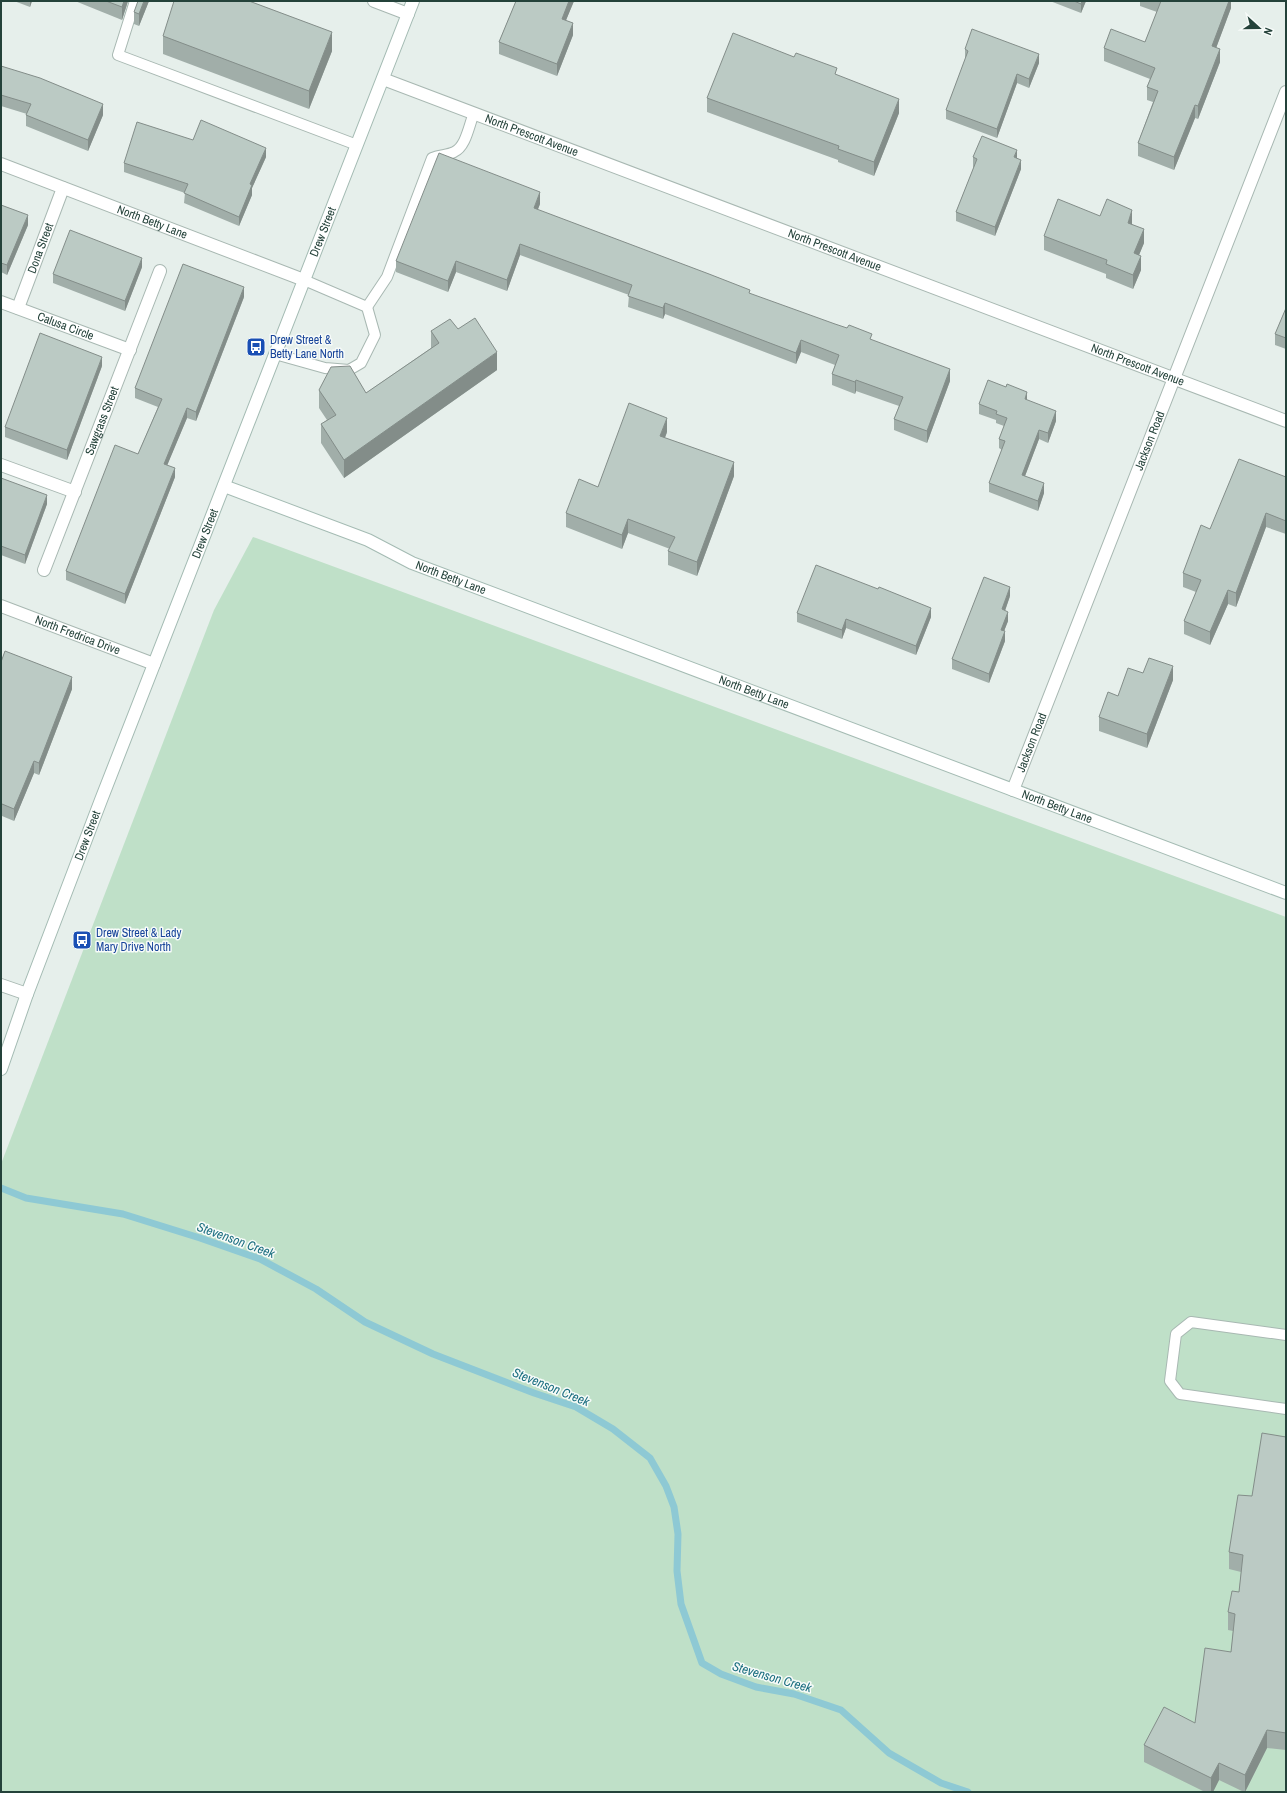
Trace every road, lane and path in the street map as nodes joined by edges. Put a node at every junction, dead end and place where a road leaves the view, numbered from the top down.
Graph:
1 (135, 1) edge
2 (374, 1) edge
3 (413, 1) edge
4 (408, 14) junction
5 (383, 79) junction
6 (1286, 92) edge
7 (474, 113) junction
8 (357, 145) junction
9 (1, 164) edge
10 (63, 188) junction
11 (160, 272) dead end
12 (304, 280) junction
13 (1, 302) edge
14 (367, 306) junction
15 (18, 308) junction
16 (130, 350) junction
17 (275, 354) junction
18 (1174, 378) junction
19 (1286, 421) edge
20 (1, 465) edge
21 (224, 486) junction
22 (75, 492) junction
23 (44, 570) dead end
24 (1, 606) edge
25 (154, 664) junction
26 (1013, 790) junction
27 (1286, 893) edge
28 (1, 985) edge
29 (27, 994) junction
30 (1, 1069) edge
31 (1286, 1335) edge
32 (1286, 1409) edge

1 - 8 lane
2 - 4 street
3 - 4 street, Drew Street
4 - 5 street, Drew Street
5 - 7 street, North Prescott Avenue
5 - 8 street, Drew Street
6 - 18 street, Jackson Road
7 - 14 lane
7 - 18 street, North Prescott Avenue
8 - 12 street, Drew Street
9 - 10 street, North Betty Lane
10 - 12 street, North Betty Lane
10 - 15 street, Dona Street
11 - 16 street, Sawgrass Street
12 - 14 lane
12 - 17 street, Drew Street
13 - 15 street, Calusa Circle
14 - 17 lane
15 - 16 street, Calusa Circle
16 - 22 street, Sawgrass Street
17 - 21 street, Drew Street
18 - 19 street, North Prescott Avenue
18 - 26 street, Jackson Road
20 - 22 street
21 - 25 street, Drew Street
21 - 26 street, North Betty Lane
22 - 23 street, Sawgrass Street
24 - 25 street, North Fredrica Drive
25 - 29 street, Drew Street
26 - 27 street, North Betty Lane
28 - 29 street
29 - 30 street, Drew Street
31 - 32 lane

